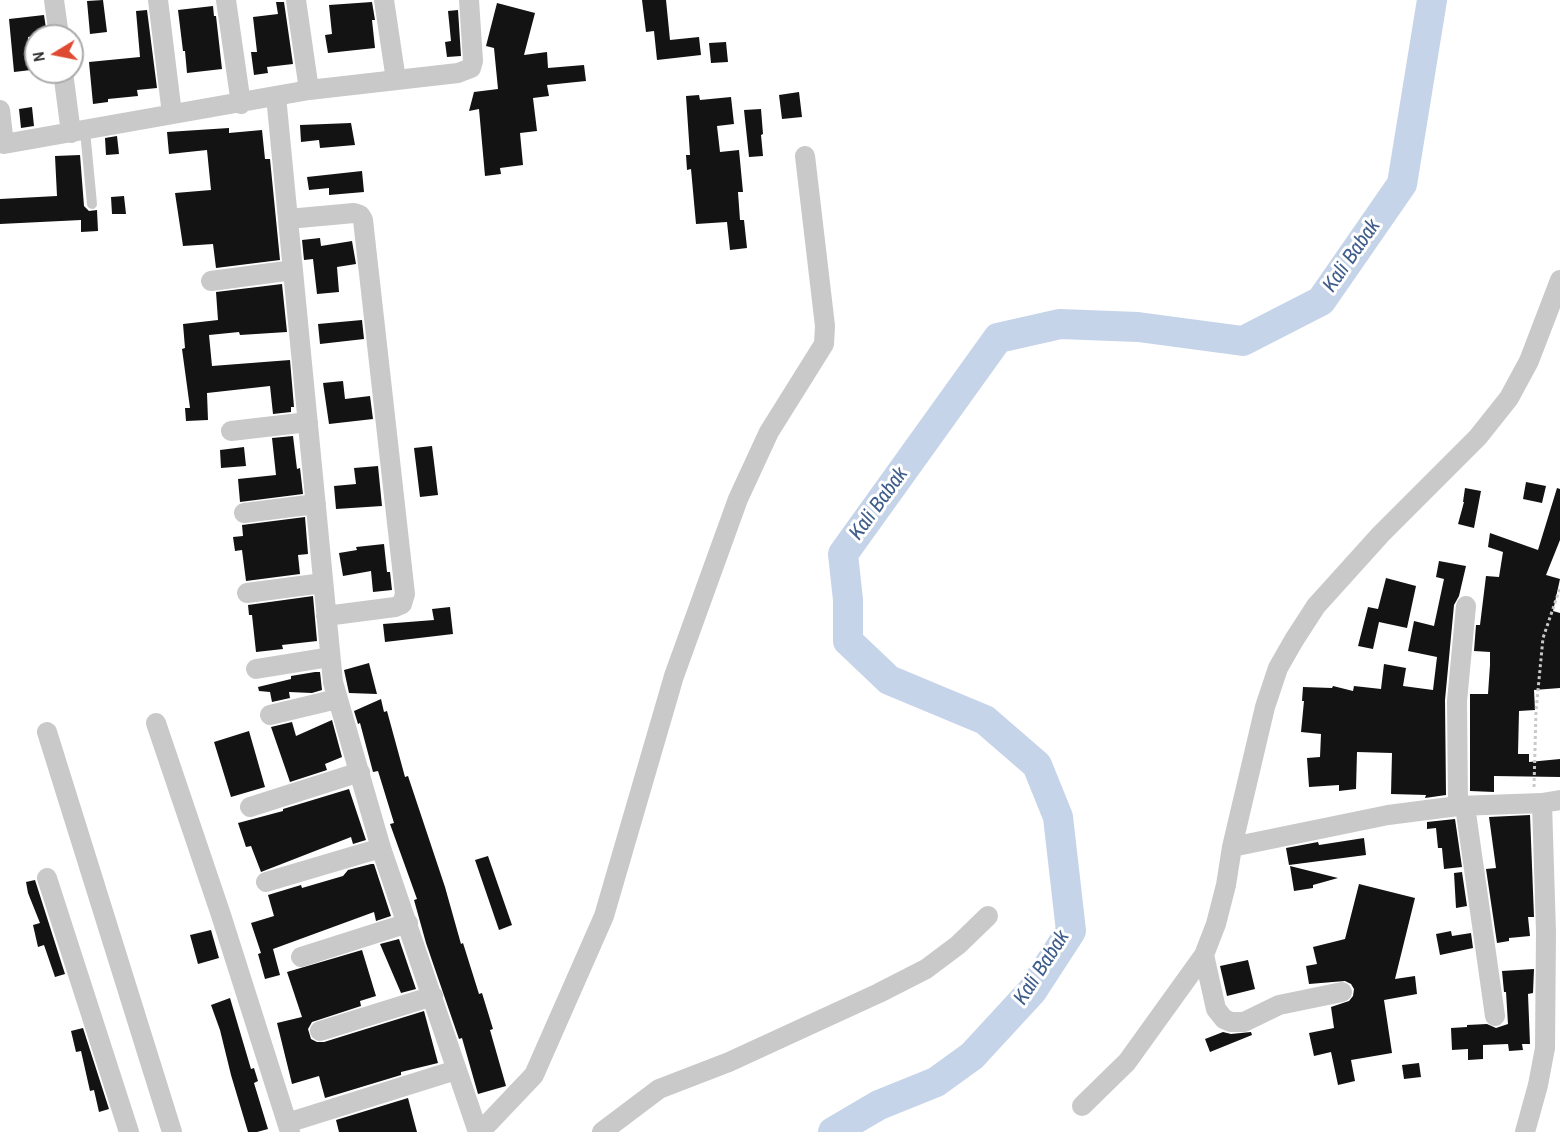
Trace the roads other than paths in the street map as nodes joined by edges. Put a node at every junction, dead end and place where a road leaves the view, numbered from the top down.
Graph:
1 (54, 0) edge
2 (158, 0) edge
3 (226, 0) edge
4 (296, 0) edge
5 (384, 0) edge
6 (469, 0) edge
7 (57, 24) edge
8 (396, 80) junction
9 (66, 84) edge
10 (309, 90) junction
11 (276, 96) junction
12 (240, 104) junction
13 (0, 110) edge
14 (172, 114) junction
15 (78, 132) junction
16 (2, 144) edge
17 (805, 156) dead end
18 (92, 204) dead end
19 (288, 219) junction
20 (293, 270) junction
21 (1560, 280) edge
22 (211, 281) dead end
23 (308, 422) junction
24 (231, 431) dead end
25 (316, 504) junction
26 (244, 513) dead end
27 (323, 583) junction
28 (247, 593) dead end
29 (1466, 606) dead end
30 (326, 616) junction
31 (330, 657) junction
32 (256, 669) dead end
33 (337, 699) junction
34 (270, 715) dead end
35 (156, 723) dead end
36 (47, 732) dead end
37 (360, 772) junction
38 (1545, 802) edge
39 (1461, 806) junction
40 (250, 807) dead end
41 (1232, 847) junction
42 (381, 848) junction
43 (47, 878) dead end
44 (266, 882) dead end
45 (988, 916) dead end
46 (408, 923) junction
47 (1204, 955) junction
48 (301, 957) dead end
49 (1342, 992) dead end
50 (433, 996) junction
51 (1495, 1016) dead end
52 (320, 1031) dead end
53 (1553, 1048) edge
54 (456, 1070) junction
55 (1082, 1106) dead end
56 (289, 1127) edge
57 (129, 1132) edge
58 (172, 1132) edge
59 (479, 1132) edge
60 (602, 1132) edge
61 (1525, 1132) edge

1 - 7 street
2 - 14 street
3 - 12 street
4 - 10 street
5 - 8 street
6 - 8 street
8 - 10 street
9 - 15 street
10 - 11 street
11 - 12 street
11 - 19 street
12 - 14 street
13 - 16 street
14 - 15 street
15 - 16 street
15 - 18 lane
17 - 59 street
19 - 20 street
19 - 30 street
20 - 22 street
20 - 23 street
21 - 41 street
23 - 24 street
23 - 25 street
25 - 26 street
25 - 27 street
27 - 28 street
27 - 30 street
29 - 39 street
30 - 31 street
31 - 32 street
31 - 33 street
33 - 34 street
33 - 37 street
35 - 56 street
36 - 58 street
37 - 40 street
37 - 42 street
38 - 39 street
38 - 53 street
39 - 41 street
39 - 51 street
41 - 47 street
42 - 44 street
42 - 46 street
43 - 57 street
45 - 60 street
46 - 48 street
46 - 50 street
47 - 49 street
47 - 55 street
50 - 52 street
50 - 54 street
53 - 61 street
54 - 56 street
54 - 59 street

